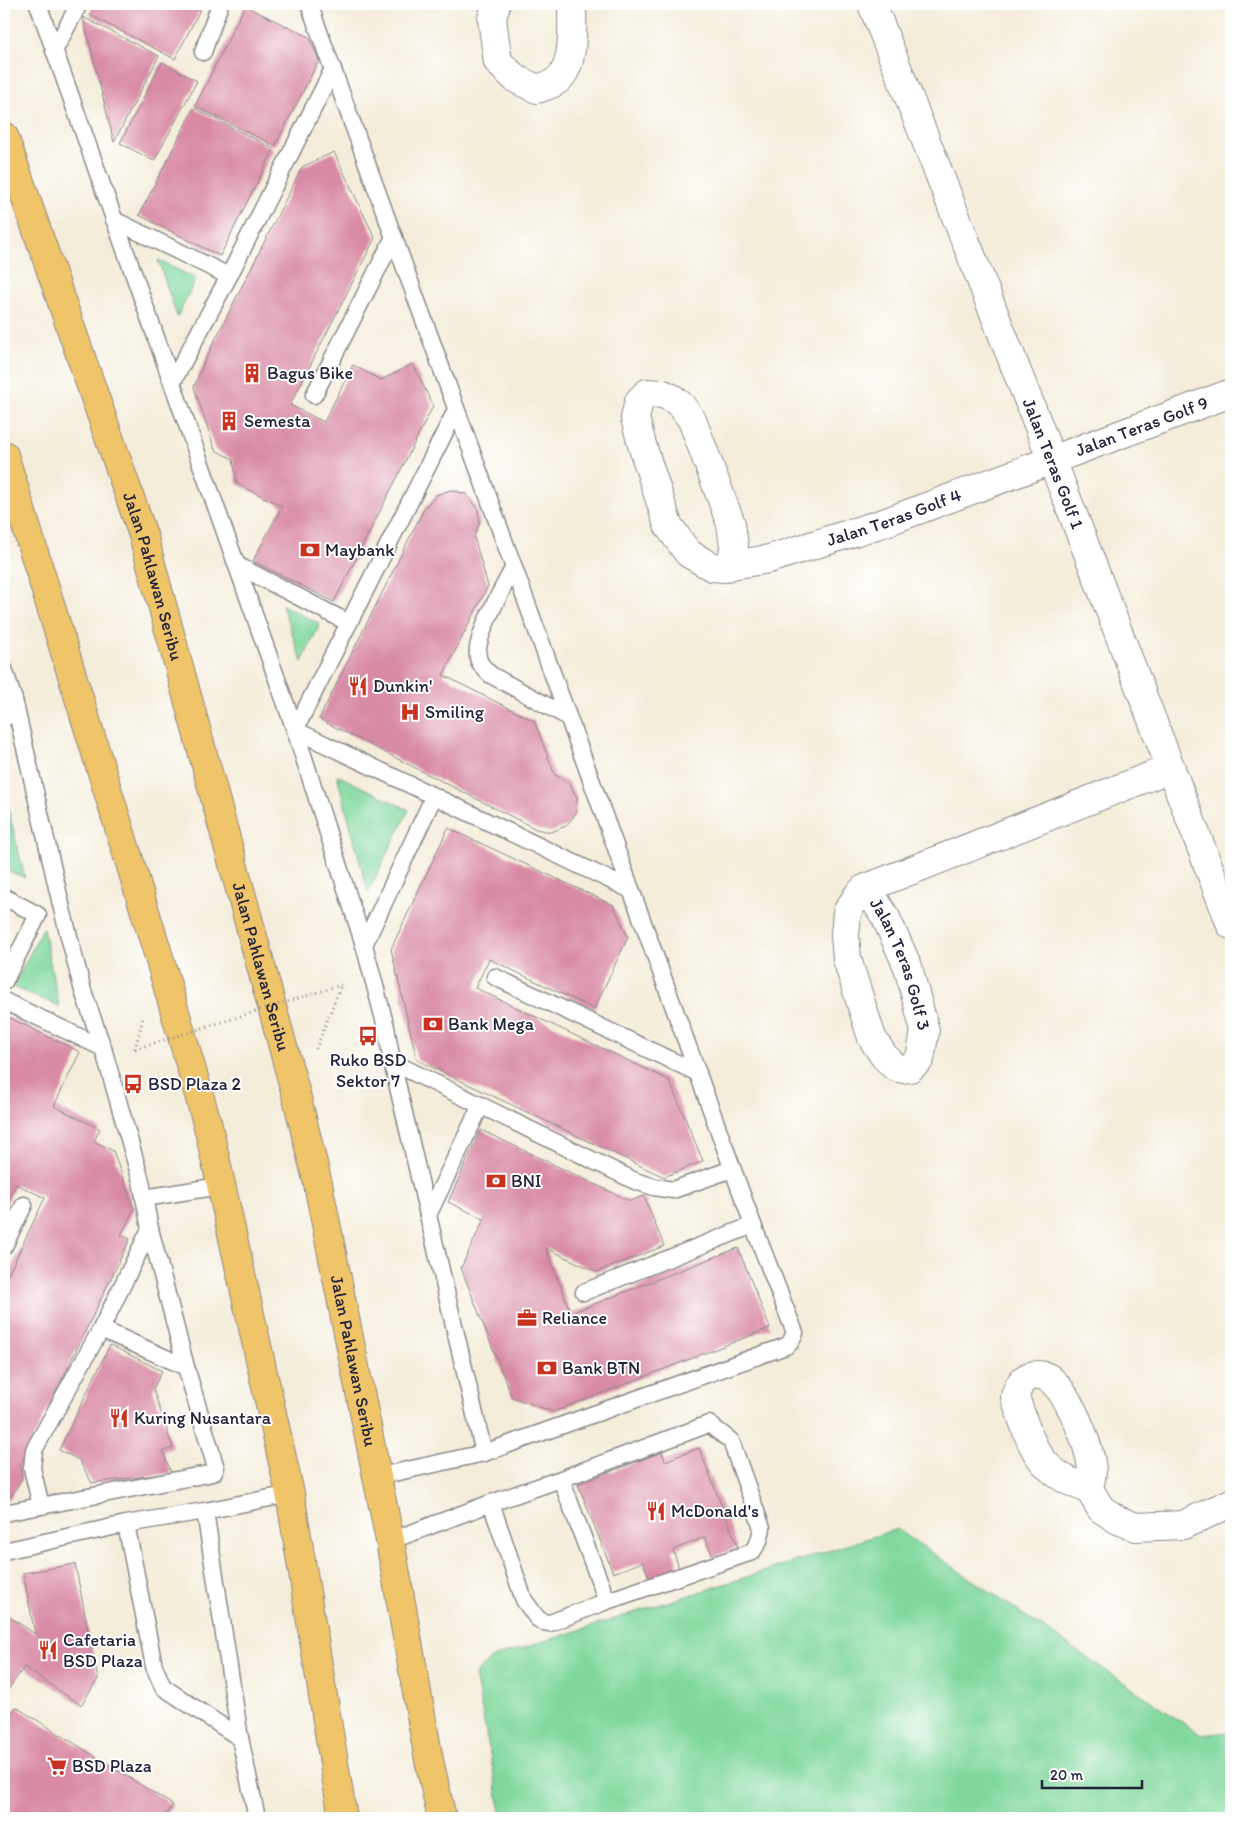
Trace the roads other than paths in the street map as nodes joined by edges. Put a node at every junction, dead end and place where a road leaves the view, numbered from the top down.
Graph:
1 (38, 4) edge
2 (79, 4) edge
3 (220, 4) edge
4 (309, 4) edge
5 (496, 4) edge
6 (572, 4) edge
7 (872, 4) edge
8 (54, 51) junction
9 (203, 52) dead end
10 (333, 69) junction
11 (4, 136) edge
12 (114, 220) junction
13 (394, 237) junction
14 (229, 276) junction
15 (172, 383) junction
16 (1231, 393) edge
17 (314, 395) dead end
18 (456, 410) junction
19 (4, 455) edge
20 (1052, 460) junction
21 (237, 565) junction
22 (732, 565) junction
23 (514, 567) junction
24 (349, 623) junction
25 (4, 669) edge
26 (14, 700) junction
27 (568, 717) junction
28 (4, 719) edge
29 (295, 730) junction
30 (1171, 768) junction
31 (434, 796) junction
32 (864, 888) junction
33 (631, 890) junction
34 (4, 897) edge
35 (62, 909) junction
36 (38, 915) junction
37 (1231, 925) edge
38 (364, 945) junction
39 (495, 977) dead end
40 (4, 982) edge
41 (4, 1001) edge
42 (103, 1048) junction
43 (392, 1062) junction
44 (698, 1073) junction
45 (481, 1105) junction
46 (732, 1169) junction
47 (220, 1186) junction
48 (144, 1198) junction
49 (24, 1205) dead end
50 (428, 1215) junction
51 (753, 1225) junction
52 (150, 1229) junction
53 (4, 1246) edge
54 (584, 1292) dead end
55 (101, 1329) junction
56 (186, 1367) junction
57 (484, 1453) junction
58 (376, 1477) junction
59 (561, 1479) junction
60 (1088, 1489) dead end
61 (290, 1494) junction
62 (491, 1503) junction
63 (1231, 1503) edge
64 (42, 1506) junction
65 (205, 1511) junction
66 (4, 1513) edge
67 (126, 1524) junction
68 (390, 1541) junction
69 (4, 1551) edge
70 (607, 1601) junction
71 (240, 1738) junction
72 (256, 1818) edge
73 (343, 1818) edge
74 (442, 1818) edge

1 - 8 lane
2 - 8 lane
3 - 9 lane
4 - 10 lane
5 - 6 street
7 - 20 street, Jalan Teras Golf 1
8 - 12 lane
10 - 13 lane
10 - 14 lane
11 - 58 main road, Jalan Pahlawan Seribu
12 - 14 lane
12 - 15 lane
13 - 17 lane
13 - 18 lane
14 - 15 lane
15 - 21 lane
16 - 20 street, Jalan Teras Golf 9
18 - 23 lane
18 - 24 lane
19 - 47 main road
20 - 22 street, Jalan Teras Golf 4
20 - 30 street, Jalan Teras Golf 1
21 - 24 lane
21 - 29 lane
22 - 22 street, Jalan Teras Golf 4
23 - 27 lane
23 - 27 lane
24 - 29 lane
25 - 26 lane
26 - 28 lane
26 - 35 lane
27 - 33 lane
29 - 31 lane
29 - 38 lane
30 - 32 street, Jalan Teras Golf 3
30 - 37 street, Jalan Teras Golf 1
31 - 33 lane
31 - 38 lane
32 - 32 street, Jalan Teras Golf 3
33 - 44 lane
34 - 36 lane
35 - 36 lane
35 - 42 lane
36 - 40 lane
38 - 43 lane
39 - 44 lane
41 - 42 lane
42 - 48 lane
43 - 45 lane
43 - 50 lane
44 - 46 lane
45 - 46 lane
45 - 50 lane
46 - 51 lane
47 - 48 lane
47 - 61 main road
48 - 52 lane
49 - 53 lane
50 - 57 lane
51 - 54 lane
51 - 57 lane
52 - 55 lane
52 - 56 lane
55 - 56 lane
55 - 64 lane
56 - 64 lane
57 - 58 lane
58 - 68 main road, Jalan Pahlawan Seribu
59 - 62 lane
59 - 70 lane
59 - 70 lane
60 - 63 street
61 - 65 lane
61 - 73 main road
62 - 68 lane
62 - 70 lane
64 - 66 lane
65 - 67 lane
65 - 71 lane
67 - 69 lane
67 - 71 lane
68 - 74 main road, Jalan Pahlawan Seribu
71 - 72 lane

